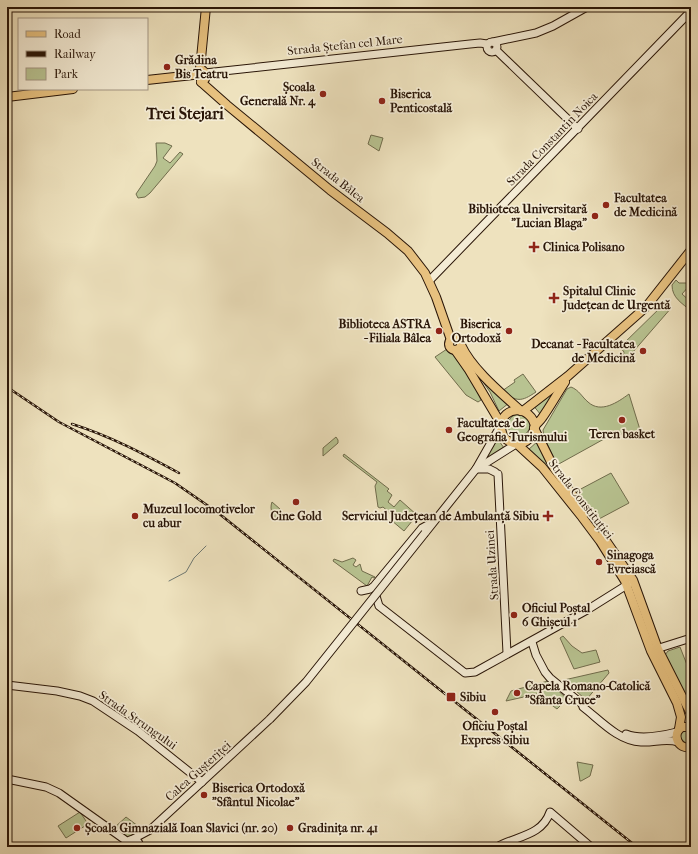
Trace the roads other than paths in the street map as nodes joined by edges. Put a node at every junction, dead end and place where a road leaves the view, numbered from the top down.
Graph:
1 (206, 7) edge
2 (587, 7) edge
3 (691, 11) edge
4 (490, 43) junction
5 (202, 71) junction
6 (193, 75) junction
7 (148, 80) edge
8 (201, 82) junction
9 (65, 90) edge
10 (7, 97) edge
11 (578, 129) junction
12 (691, 250) edge
13 (429, 281) junction
14 (458, 348) junction
15 (568, 376) junction
16 (522, 411) junction
17 (501, 425) junction
18 (534, 428) junction
19 (517, 444) junction
20 (495, 457) junction
21 (476, 470) junction
22 (497, 473) junction
23 (435, 521) junction
24 (603, 540) junction
25 (377, 583) junction
26 (630, 583) junction
27 (361, 591) dead end
28 (691, 638) edge
29 (532, 642) junction
30 (655, 650) junction
31 (507, 653) junction
32 (7, 685) edge
33 (582, 704) junction
34 (691, 714) edge
35 (691, 727) edge
36 (678, 731) junction
37 (678, 742) junction
38 (689, 747) edge
39 (691, 756) edge
40 (7, 778) edge
41 (202, 782) junction
42 (133, 844) edge
43 (497, 847) edge
44 (591, 847) edge

1 - 5 main road
2 - 4 street, Strada Ștefan cel Mare
3 - 11 street, Strada Constantin Noica
4 - 5 street, Strada Ștefan cel Mare
4 - 11 street
5 - 6 main road
5 - 8 main road
6 - 7 main road
6 - 8 main road
8 - 13 main road, Strada Bâlea
9 - 10 main road
11 - 13 street, Strada Constantin Noica
12 - 15 main road
13 - 14 main road, Strada Bâlea
14 - 16 main road
14 - 17 main road
15 - 16 main road
15 - 18 main road
16 - 17 main road
16 - 18 main road
17 - 19 main road
17 - 21 street
18 - 19 main road
18 - 24 main road, Strada Constituției
19 - 20 street
19 - 24 main road, Strada Constituției
20 - 21 street
20 - 22 street, Strada Uzinei
21 - 22 street
21 - 23 street, Calea Gușteriței
22 - 31 street, Strada Uzinei
23 - 25 street
23 - 41 street, Calea Gușteriței, bridge
24 - 26 main road, Strada Constituției
25 - 27 street
25 - 31 street
26 - 29 street
26 - 30 main road, Strada Constituției
28 - 30 street
29 - 31 street
29 - 33 street
30 - 34 main road, Strada Constituției
30 - 36 main road, Strada Constituției
32 - 41 street, Strada Strungului
33 - 36 street
33 - 37 street
35 - 36 main road
36 - 37 main road, Strada Constituției
37 - 38 main road
38 - 39 main road
40 - 42 street
41 - 42 street, Calea Gușteriței
43 - 44 street

